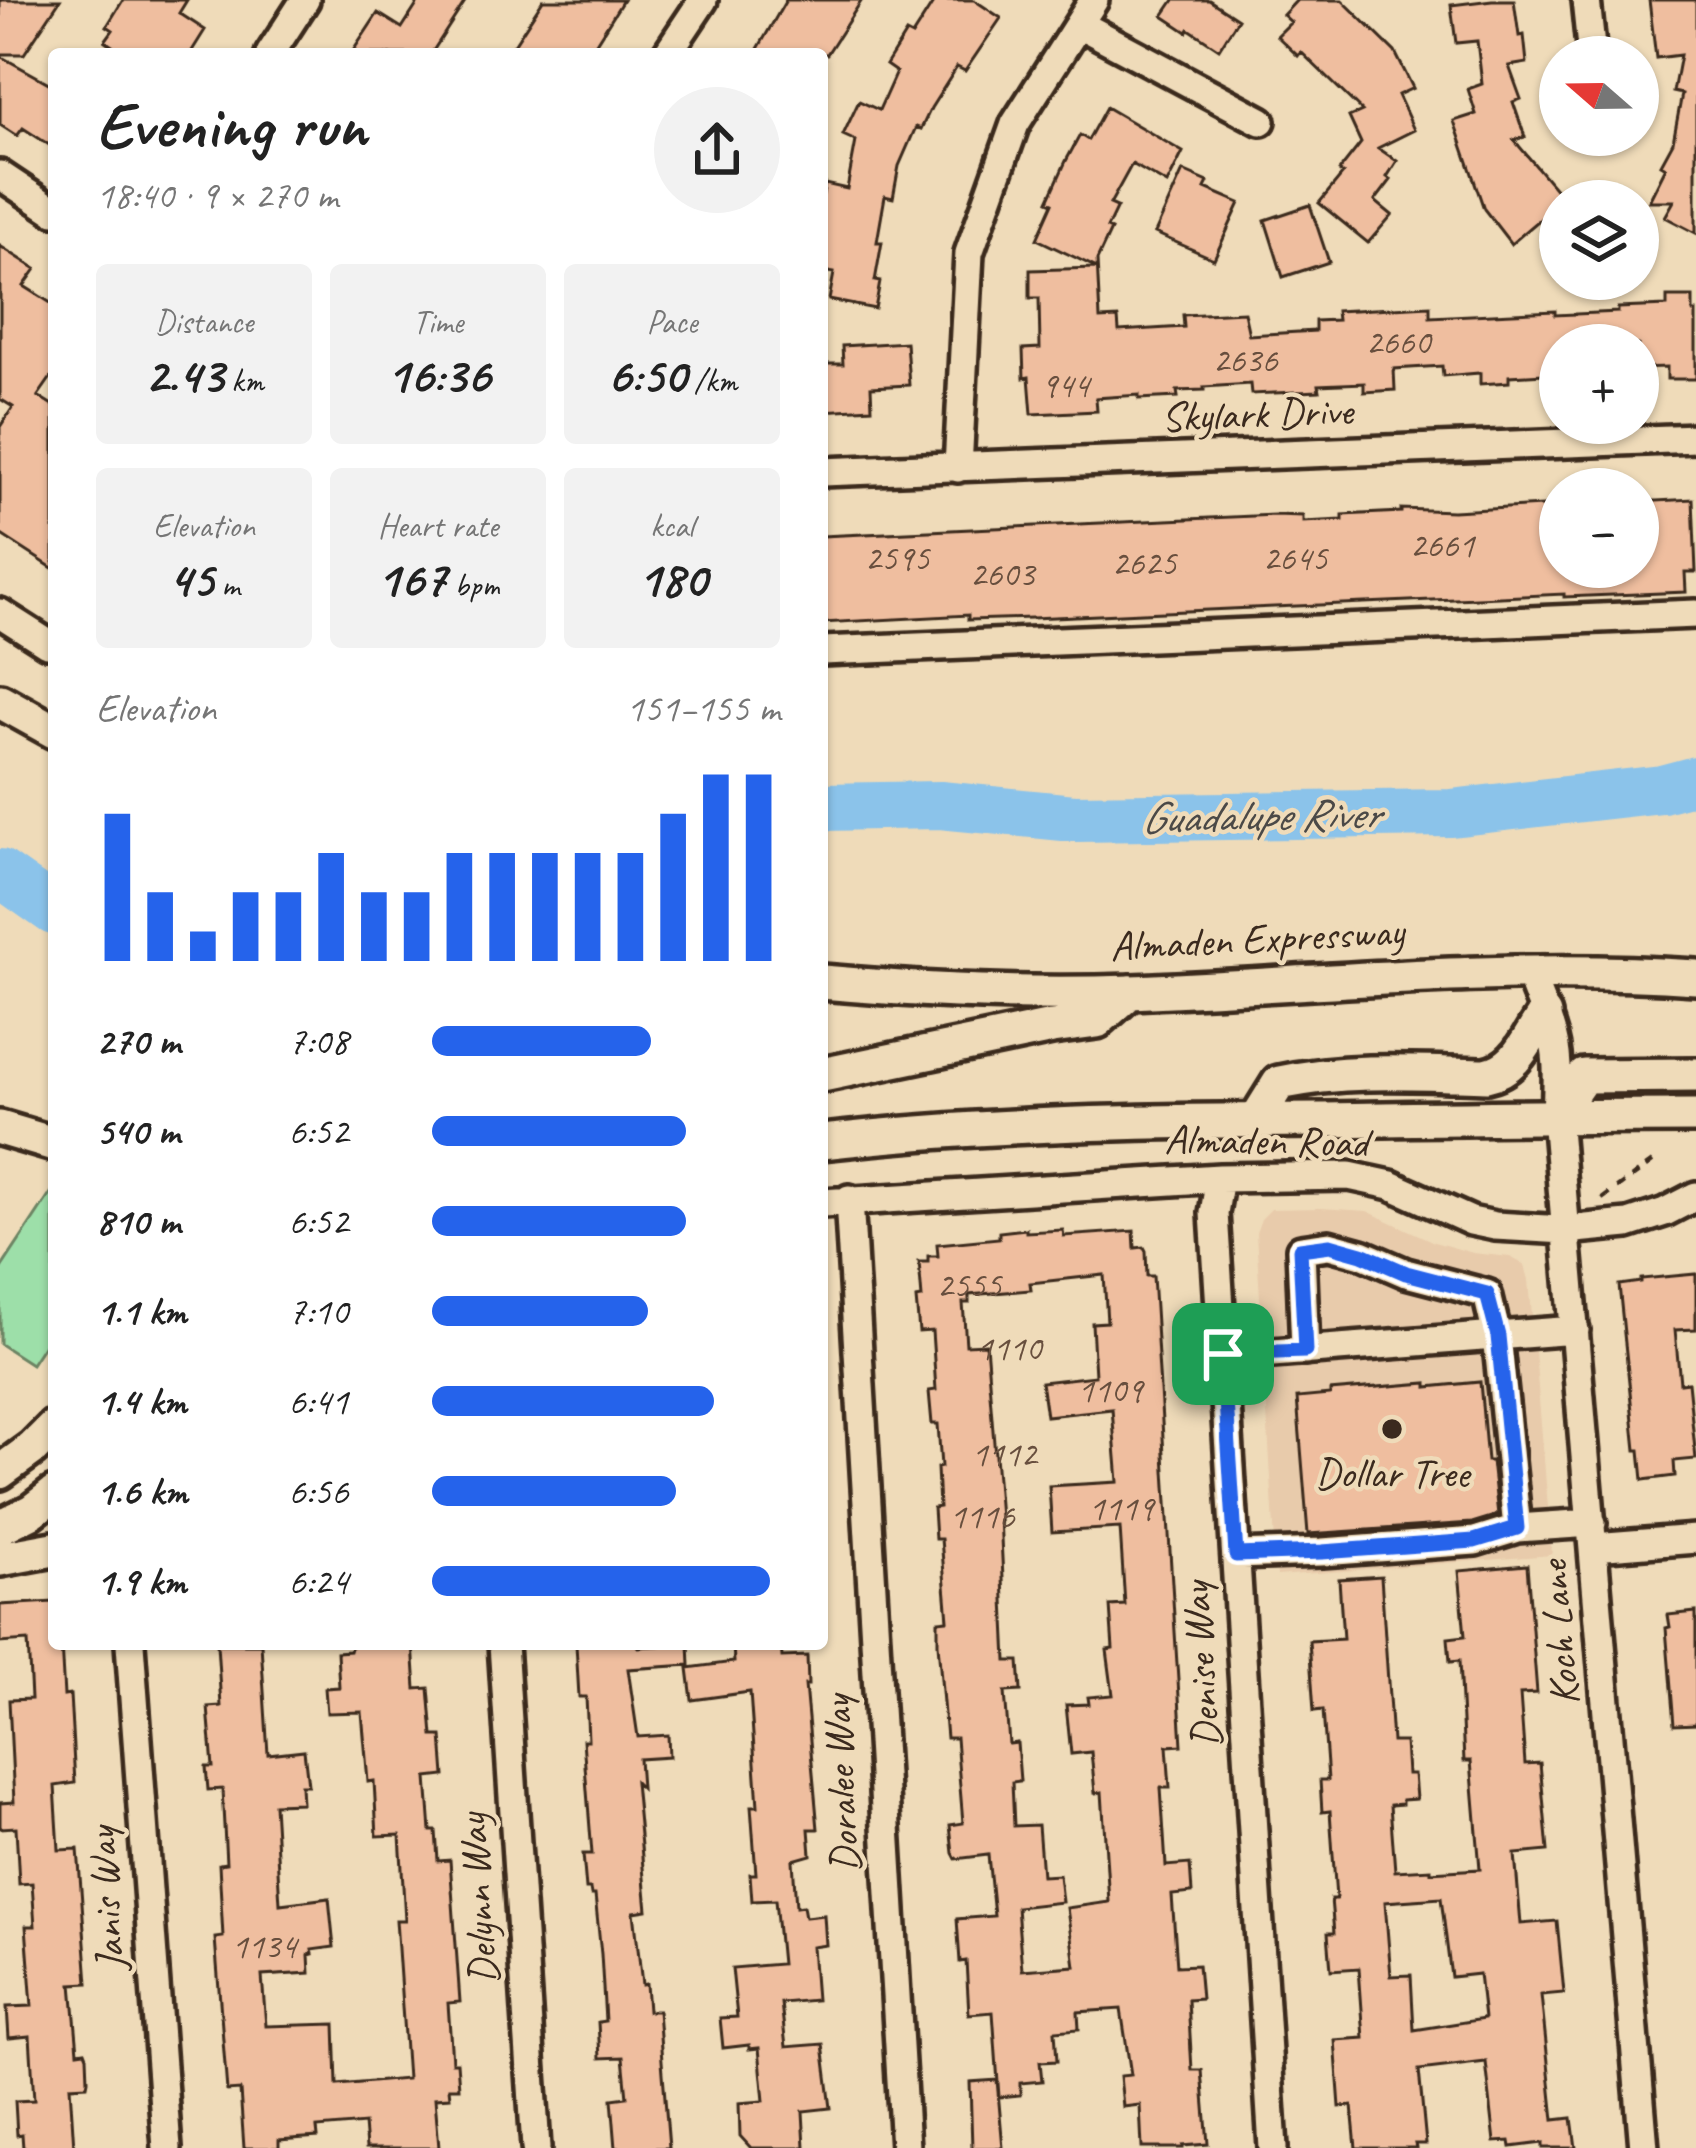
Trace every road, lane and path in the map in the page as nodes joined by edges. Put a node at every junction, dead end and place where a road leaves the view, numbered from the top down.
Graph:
1 (305, 0) edge
2 (703, 0) edge
3 (1586, 0) edge
4 (1087, 12) edge
5 (1590, 36) edge
6 (274, 48) edge
7 (671, 48) edge
8 (1261, 121) dead end
9 (0, 175) edge
10 (48, 207) edge
11 (1696, 438) edge
12 (958, 468) junction
13 (828, 472) edge
14 (0, 613) edge
15 (1696, 614) edge
16 (47, 643) dead end
17 (828, 651) edge
18 (0, 701) edge
19 (48, 728) edge
20 (1529, 971) junction
21 (1696, 977) edge
22 (828, 982) edge
23 (1130, 992) junction
24 (1544, 1015) junction
25 (828, 1075) edge
26 (1696, 1075) edge
27 (1556, 1116) junction
28 (1696, 1116) edge
29 (1256, 1120) junction
30 (0, 1128) edge
31 (828, 1141) edge
32 (48, 1142) edge
33 (1658, 1158) dead end
34 (1220, 1178) junction
35 (1696, 1196) edge
36 (836, 1201) edge
37 (1598, 1202) dead end
38 (1566, 1230) junction
39 (1575, 1330) junction
40 (1498, 1336) junction
41 (1305, 1351) junction
42 (1223, 1354) junction
43 (48, 1433) edge
44 (0, 1472) edge
45 (48, 1499) edge
46 (0, 1527) edge
47 (1517, 1528) junction
48 (1593, 1535) junction
49 (1696, 1539) edge
50 (48, 1550) edge
51 (1236, 1555) junction
52 (0, 1559) edge
53 (130, 1650) edge
54 (503, 1650) edge
55 (166, 2148) edge
56 (536, 2148) edge
57 (905, 2148) edge
58 (1273, 2148) edge
59 (1644, 2148) edge

1 - 6 street
2 - 7 street
3 - 5 street
4 - 8 street
4 - 12 street
9 - 10 street
11 - 12 street, Skylark Drive
12 - 13 street, Skylark Drive
14 - 16 street
15 - 17 street
18 - 19 main road
20 - 21 main road, Almaden Expressway
20 - 23 main road, Almaden Expressway
20 - 24 street, Koch Lane
22 - 23 main road, Almaden Expressway
23 - 25 main road
24 - 27 street, Koch Lane
24 - 29 main road
26 - 27 main road
27 - 28 main road
27 - 29 main road
27 - 38 street, Koch Lane
29 - 31 main road
30 - 32 main road
33 - 37 path
34 - 36 street, Almaden Road
34 - 38 street, Almaden Road
34 - 42 street, Denise Way
35 - 38 street, Almaden Road
36 - 57 street, Doralee Way
38 - 39 street, Koch Lane
39 - 40 street
39 - 48 street, Koch Lane
40 - 41 street
40 - 41 street
40 - 47 street
41 - 42 street
42 - 51 street, Denise Way
43 - 44 main road
45 - 46 main road
47 - 48 street
47 - 51 street
48 - 49 street
48 - 59 street, Koch Lane
50 - 52 main road
51 - 58 street, Denise Way
53 - 55 street, Janis Way
54 - 56 street, Delynn Way

